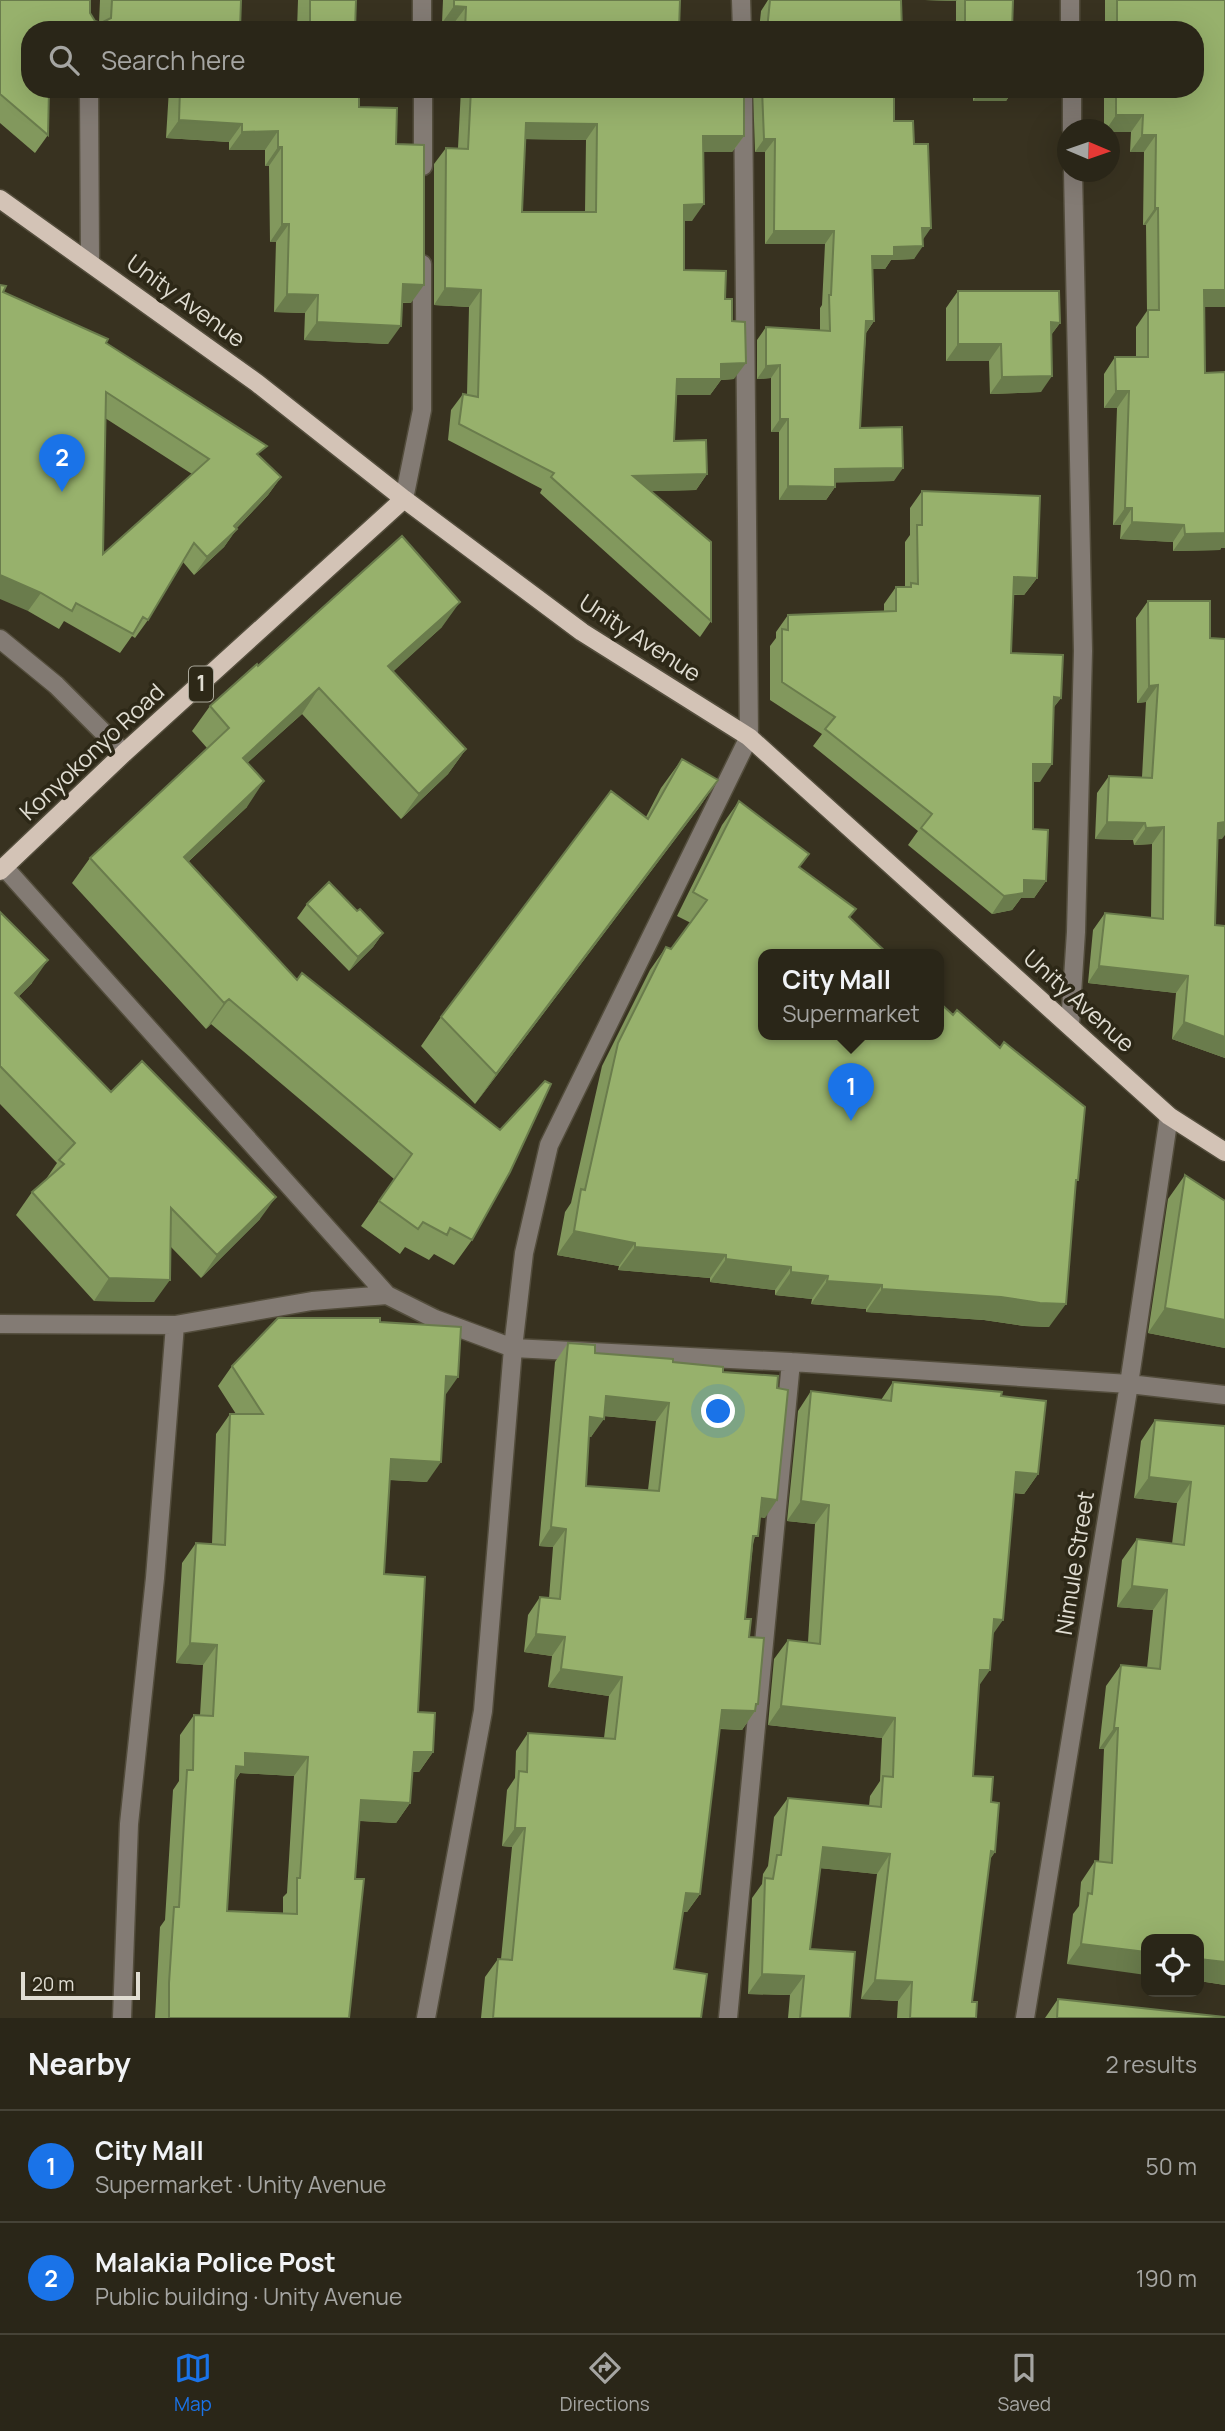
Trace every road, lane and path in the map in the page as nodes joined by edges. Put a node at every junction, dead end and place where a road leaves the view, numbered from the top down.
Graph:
1 (422, 0) edge
2 (741, 0) edge
3 (1070, 0) edge
4 (422, 21) edge
5 (742, 21) edge
6 (1070, 21) edge
7 (89, 98) edge
8 (423, 98) edge
9 (743, 98) edge
10 (1072, 98) edge
11 (1072, 119) edge
12 (1073, 182) edge
13 (423, 187) edge
14 (0, 199) edge
15 (422, 243) edge
16 (90, 262) junction
17 (404, 499) junction
18 (0, 639) edge
19 (749, 737) junction
20 (124, 753) junction
21 (2, 869) edge
22 (1070, 1026) junction
23 (1169, 1116) junction
24 (1225, 1152) edge
25 (387, 1295) junction
26 (0, 1324) edge
27 (175, 1325) junction
28 (513, 1348) junction
29 (791, 1362) junction
30 (1129, 1384) junction
31 (1225, 1395) edge
32 (122, 2018) edge
33 (426, 2018) edge
34 (728, 2018) edge
35 (1026, 2018) edge

1 - 4 street
2 - 5 street
3 - 6 street
7 - 16 street
8 - 13 street
9 - 19 street
10 - 11 street
12 - 22 street
14 - 16 main road, Unity Avenue
15 - 17 street
16 - 17 main road, Unity Avenue
17 - 19 main road, Unity Avenue
17 - 20 main road, Konyokonyo Road / 1
18 - 20 street
19 - 22 main road, Unity Avenue
19 - 28 street
20 - 21 main road, Konyokonyo Road / 1
21 - 25 street
22 - 23 main road, Unity Avenue
23 - 24 main road, Unity Avenue
23 - 30 street, Nimule Street
25 - 27 street
25 - 28 street
26 - 27 street
27 - 32 street
28 - 29 street
28 - 33 street
29 - 30 street
29 - 34 street
30 - 31 street
30 - 35 street, Nimule Street

